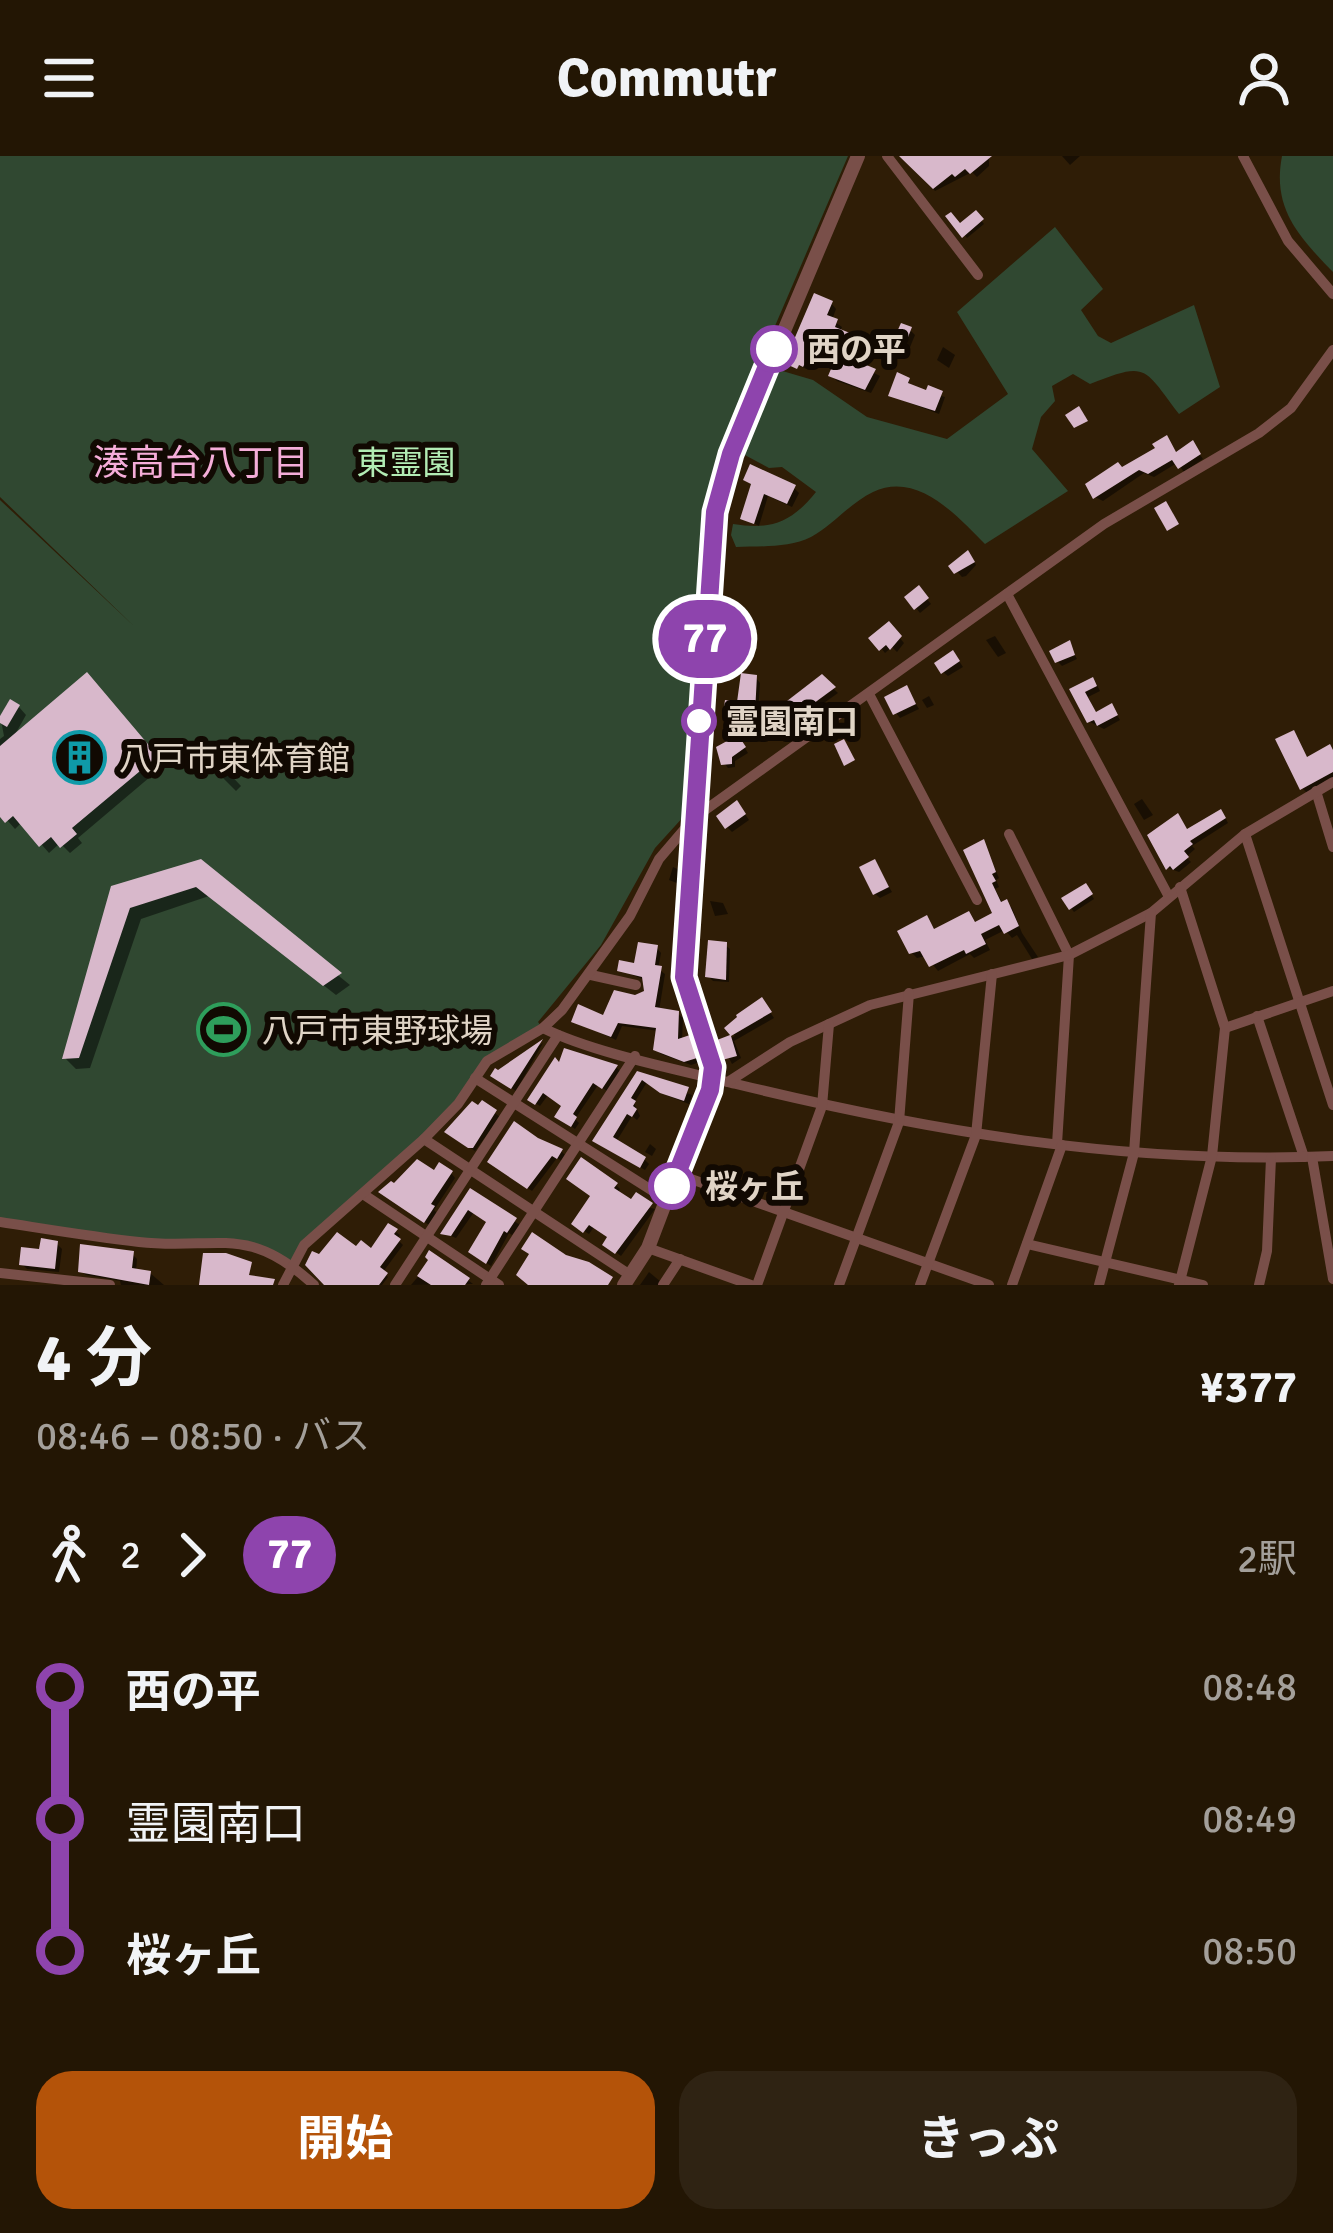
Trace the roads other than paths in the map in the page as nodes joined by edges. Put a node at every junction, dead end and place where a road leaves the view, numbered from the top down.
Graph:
1 (858, 156) edge
2 (887, 156) edge
3 (1243, 156) edge
4 (978, 275) dead end
5 (1333, 294) edge
6 (1333, 350) edge
7 (1007, 594) junction
8 (869, 694) junction
9 (1333, 782) edge
10 (1316, 791) junction
11 (694, 818) junction
12 (1009, 834) dead end
13 (1246, 834) junction
14 (1333, 847) edge
15 (1180, 887) junction
16 (1168, 895) junction
17 (977, 900) dead end
18 (1151, 913) junction
19 (1069, 955) junction
20 (992, 974) junction
21 (591, 975) junction
22 (636, 985) dead end
23 (1333, 991) edge
24 (910, 993) junction
25 (1298, 1002) junction
26 (1257, 1016) junction
27 (829, 1024) junction
28 (543, 1028) junction
29 (1225, 1028) junction
30 (558, 1035) junction
31 (635, 1056) junction
32 (475, 1078) junction
33 (720, 1081) junction
34 (513, 1103) junction
35 (1333, 1105) edge
36 (822, 1106) junction
37 (899, 1123) junction
38 (976, 1135) junction
39 (424, 1139) junction
40 (1060, 1144) junction
41 (578, 1145) junction
42 (1134, 1153) junction
43 (1212, 1156) junction
44 (1333, 1156) edge
45 (1308, 1157) junction
46 (1271, 1158) junction
47 (471, 1170) junction
48 (677, 1174) junction
49 (363, 1194) junction
50 (667, 1200) junction
51 (784, 1212) junction
52 (534, 1213) junction
53 (0, 1222) edge
54 (427, 1238) junction
55 (857, 1238) junction
56 (1027, 1244) junction
57 (648, 1248) junction
58 (680, 1259) junction
59 (1105, 1263) junction
60 (927, 1264) junction
61 (295, 1267) junction
62 (0, 1274) edge
63 (1333, 1279) edge
64 (627, 1280) edge
65 (1180, 1282) edge
66 (492, 1283) edge
67 (110, 1285) edge
68 (283, 1285) edge
69 (314, 1285) edge
70 (395, 1285) edge
71 (663, 1285) edge
72 (754, 1285) edge
73 (839, 1285) edge
74 (920, 1285) edge
75 (989, 1285) edge
76 (1012, 1285) edge
77 (1099, 1285) edge
78 (1203, 1285) edge
79 (1259, 1285) edge

1 - 11 street
2 - 4 street
3 - 5 street
6 - 7 street
7 - 8 street
7 - 16 street
8 - 11 street
8 - 17 street
9 - 10 street
10 - 13 street
10 - 14 street
11 - 21 street
11 - 33 street
12 - 19 street
13 - 15 street
13 - 25 street
15 - 16 street
15 - 29 street
16 - 18 street
18 - 19 street
18 - 42 street
19 - 20 street
19 - 40 street
20 - 24 street
20 - 38 street
21 - 22 street
21 - 28 street
23 - 25 street
24 - 27 street
24 - 37 street
25 - 26 street
25 - 35 street
26 - 29 street
26 - 45 street
27 - 33 street
27 - 36 street
28 - 30 street
28 - 32 street
29 - 43 street
30 - 31 street
30 - 34 street
31 - 33 street
31 - 41 street
32 - 34 street
32 - 39 street
33 - 36 street
33 - 48 street
34 - 41 street
34 - 47 street
36 - 37 street
36 - 51 street
37 - 38 street
37 - 55 street
38 - 40 street
38 - 60 street
39 - 47 street
39 - 49 street
40 - 42 street
40 - 56 street
41 - 50 street
41 - 52 street
42 - 43 street
42 - 59 street
43 - 46 street
43 - 65 street
44 - 45 street
45 - 46 street
45 - 63 street
46 - 79 street
47 - 52 street
47 - 54 street
48 - 50 street
48 - 51 street
49 - 54 street
49 - 61 street
50 - 57 street
51 - 55 street
51 - 72 street
52 - 64 street
52 - 66 street
53 - 61 street
54 - 66 street
54 - 70 street
55 - 60 street
55 - 73 street
56 - 59 street
56 - 76 street
57 - 58 street
57 - 64 street
58 - 71 street
58 - 72 street
59 - 65 street
59 - 77 street
60 - 74 street
60 - 75 street
61 - 68 street
61 - 69 street
62 - 67 street
65 - 78 street

